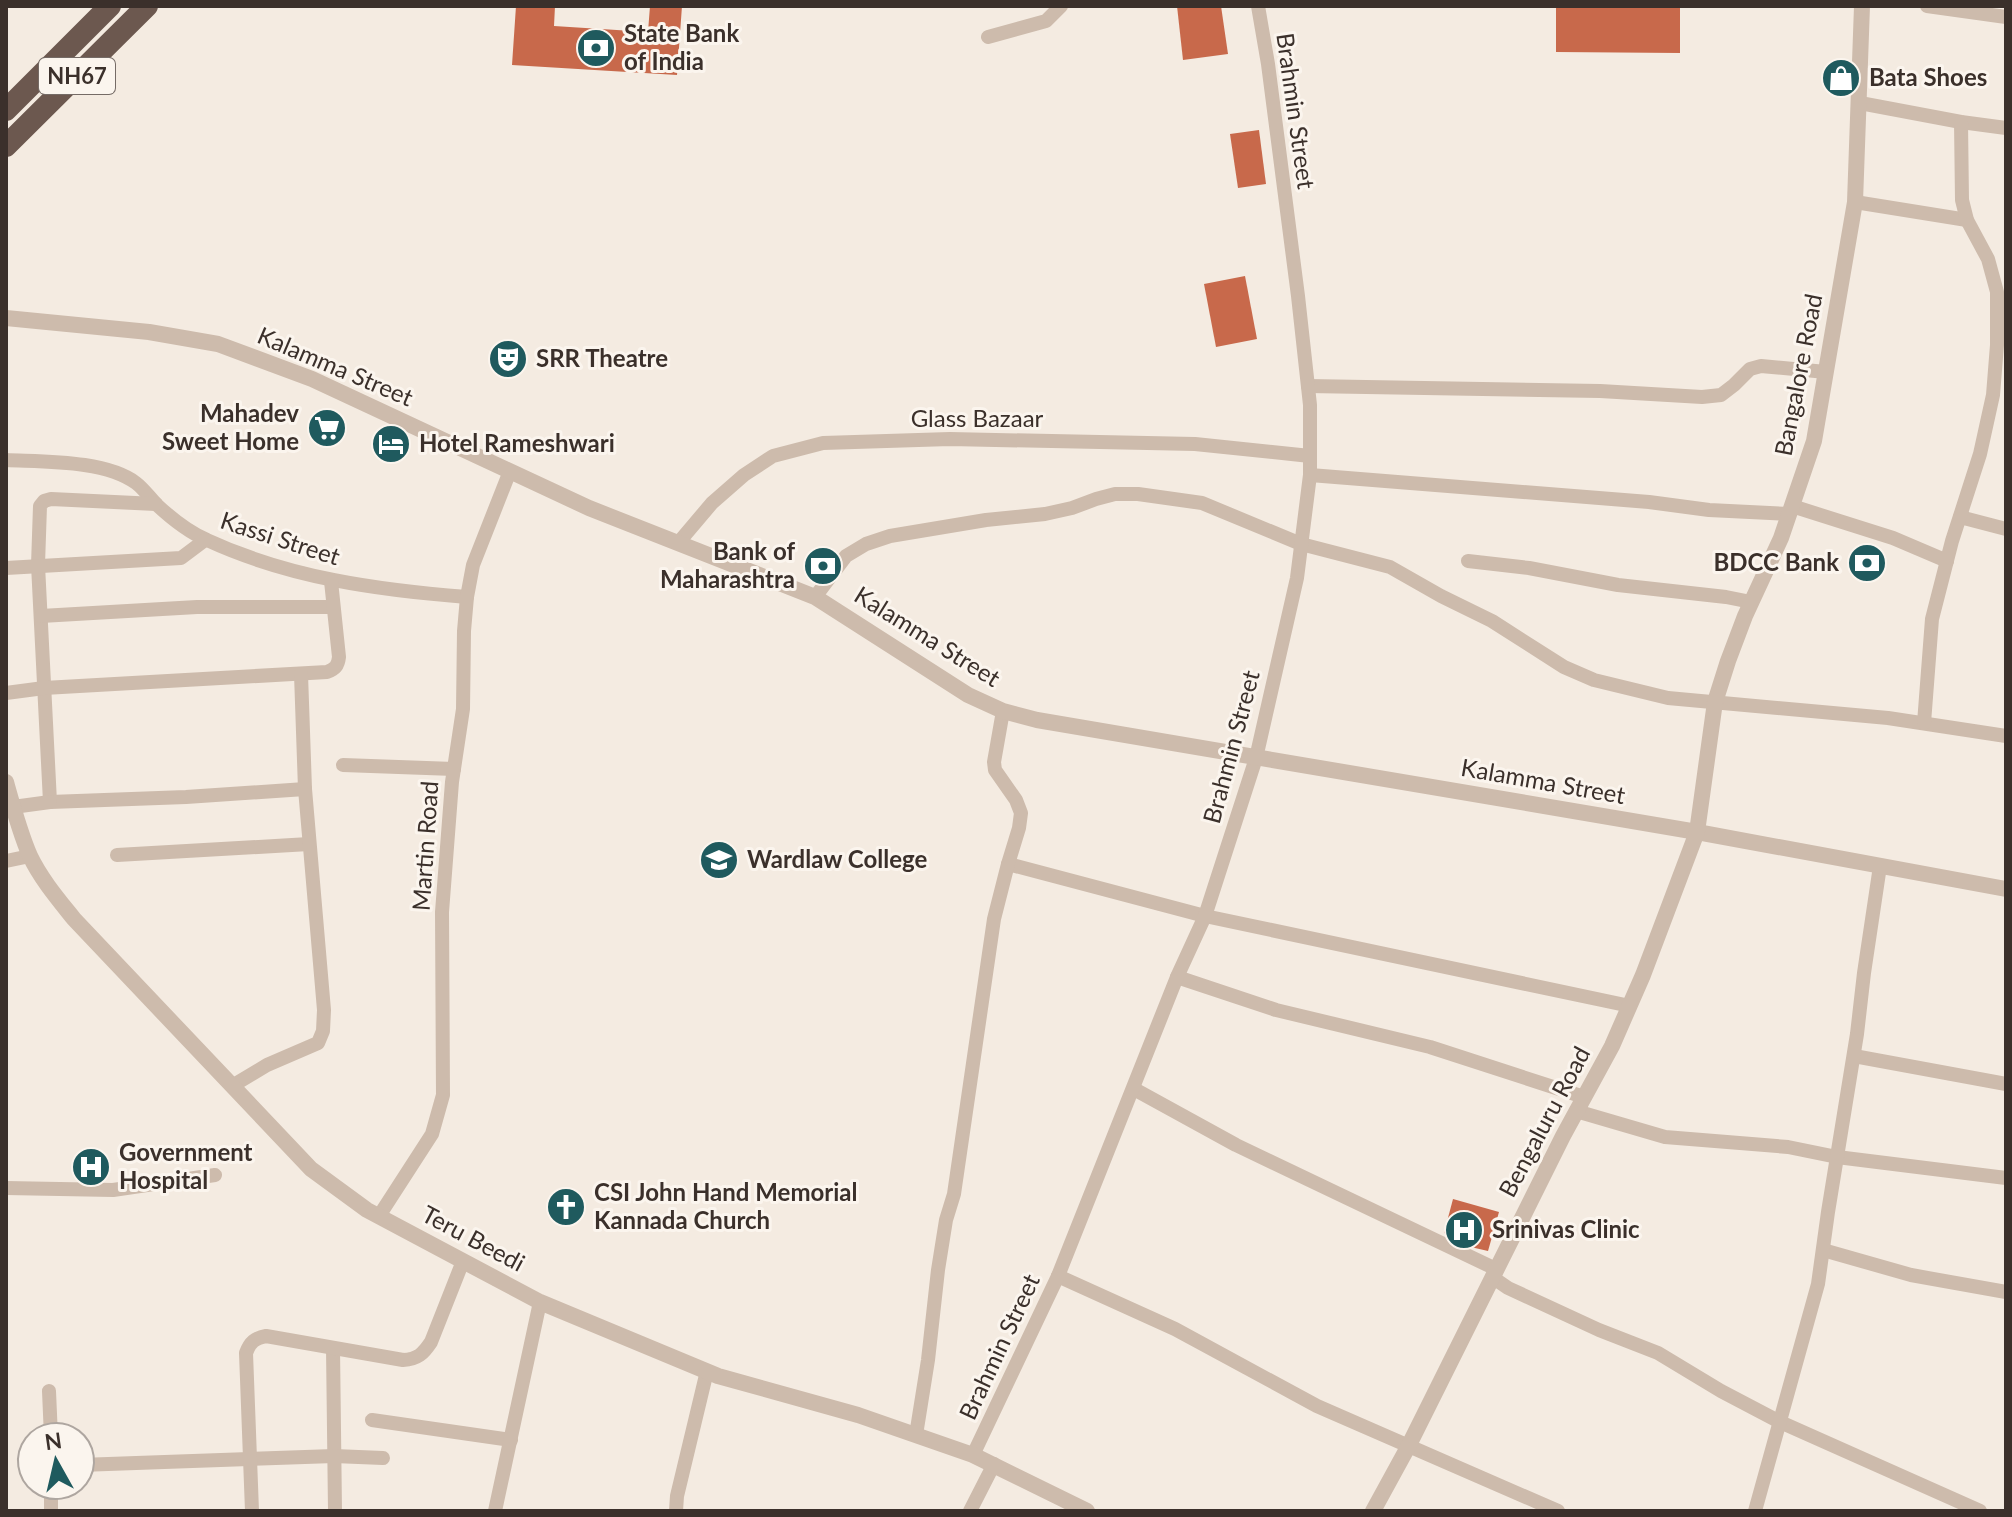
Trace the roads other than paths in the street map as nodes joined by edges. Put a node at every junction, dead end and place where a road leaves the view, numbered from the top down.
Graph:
1 (110, 6) edge
2 (147, 6) edge
3 (1061, 6) edge
4 (1258, 6) edge
5 (1862, 6) edge
6 (1927, 6) edge
7 (2006, 17) edge
8 (988, 37) dead end
9 (1860, 103) junction
10 (6, 110) edge
11 (1961, 122) junction
12 (2006, 128) edge
13 (6, 146) edge
14 (1855, 202) junction
15 (1967, 220) junction
16 (6, 318) edge
17 (1826, 372) junction
18 (1308, 386) junction
19 (1310, 456) junction
20 (6, 460) edge
21 (510, 471) junction
22 (1310, 475) junction
23 (156, 504) junction
24 (1791, 510) junction
25 (1960, 517) junction
26 (2006, 529) edge
27 (205, 540) junction
28 (679, 542) junction
29 (1301, 544) junction
30 (1468, 561) dead end
31 (1947, 561) junction
32 (38, 565) junction
33 (6, 568) edge
34 (331, 581) junction
35 (467, 597) junction
36 (815, 597) junction
37 (1751, 602) junction
38 (333, 607) junction
39 (41, 616) junction
40 (301, 674) junction
41 (44, 688) junction
42 (6, 693) edge
43 (1715, 702) junction
44 (1003, 711) junction
45 (1924, 723) junction
46 (2006, 736) edge
47 (1256, 758) junction
48 (343, 765) dead end
49 (454, 769) junction
50 (6, 782) edge
51 (305, 789) junction
52 (50, 802) junction
53 (13, 807) junction
54 (1697, 832) junction
55 (309, 844) junction
56 (117, 855) dead end
57 (30, 856) junction
58 (6, 861) edge
59 (1008, 864) junction
60 (1880, 866) junction
61 (2006, 889) edge
62 (1205, 916) junction
63 (1177, 977) junction
64 (1630, 1006) junction
65 (1854, 1056) junction
66 (2006, 1084) edge
67 (232, 1086) junction
68 (1134, 1089) junction
69 (1580, 1104) junction
70 (1837, 1157) junction
71 (215, 1175) dead end
72 (2006, 1178) edge
73 (6, 1188) edge
74 (379, 1216) junction
75 (1823, 1250) junction
76 (463, 1261) junction
77 (1494, 1273) junction
78 (1058, 1276) junction
79 (2006, 1292) edge
80 (540, 1302) junction
81 (333, 1348) junction
82 (707, 1371) junction
83 (49, 1391) dead end
84 (372, 1420) dead end
85 (50, 1421) edge
86 (1780, 1422) junction
87 (916, 1435) junction
88 (511, 1440) junction
89 (1408, 1447) junction
90 (973, 1455) junction
91 (334, 1456) junction
92 (383, 1458) dead end
93 (249, 1459) junction
94 (96, 1464) edge
95 (994, 1464) junction
96 (252, 1511) edge
97 (335, 1511) edge
98 (495, 1511) edge
99 (676, 1511) edge
100 (970, 1511) edge
101 (1087, 1511) edge
102 (1373, 1511) edge
103 (1558, 1511) edge
104 (1755, 1511) edge
105 (1980, 1511) edge

1 - 10 highway, NH67
2 - 13 highway, NH67
3 - 8 street
4 - 18 street, Brahmin Street
5 - 9 street, Bangalore Road
6 - 7 street
9 - 11 street
9 - 14 street, Bangalore Road
11 - 12 street
11 - 15 street
14 - 15 street
14 - 17 street, Bangalore Road
15 - 25 street
16 - 21 street, Kalamma Street
17 - 18 street
17 - 24 street, Bangalore Road
18 - 19 street, Brahmin Street
19 - 22 street, Brahmin Street
19 - 28 street, Glass Bazaar
20 - 23 street, Kassi Street
21 - 28 street, Kalamma Street
21 - 35 street, Martin Road
22 - 24 street
22 - 29 street, Brahmin Street
23 - 27 street, Kassi Street
23 - 32 street
24 - 31 street
24 - 37 street, Bangalore Road
25 - 26 street
25 - 31 street
27 - 32 street
27 - 34 street, Kassi Street
28 - 36 street, Kalamma Street
29 - 36 street
29 - 43 street
29 - 47 street, Brahmin Street
30 - 37 street
31 - 45 street
32 - 33 street
32 - 39 street
34 - 35 street, Kassi Street
34 - 38 street
35 - 49 street, Martin Road
36 - 44 street, Kalamma Street
37 - 43 street, Bangalore Road
38 - 39 street
38 - 40 street
39 - 41 street
40 - 41 street
40 - 51 street
41 - 42 street
41 - 52 street
43 - 45 street
43 - 54 street, Bangalore Road
44 - 47 street, Kalamma Street
44 - 59 street
45 - 46 street
47 - 54 street, Kalamma Street
47 - 62 street, Brahmin Street
48 - 49 street
49 - 74 street, Martin Road
50 - 53 street, Teru Beedi
51 - 52 street
51 - 55 street
52 - 53 street
53 - 57 street, Teru Beedi
54 - 60 street, Kalamma Street
54 - 64 street, Bengaluru Road
55 - 56 street
55 - 67 street
57 - 58 street
57 - 67 street, Teru Beedi
59 - 62 street
59 - 87 street
60 - 61 street, Kalamma Street
60 - 65 street
62 - 63 street, Brahmin Street
62 - 64 street
63 - 68 street, Brahmin Street
63 - 69 street
64 - 69 street, Bengaluru Road
65 - 66 street
65 - 70 street
67 - 74 street, Teru Beedi
68 - 77 street
68 - 78 street, Brahmin Street
69 - 70 street
69 - 77 street, Bengaluru Road
70 - 72 street
70 - 75 street
71 - 73 street
74 - 76 street, Teru Beedi
75 - 79 street
75 - 86 street
76 - 80 street, Teru Beedi
76 - 81 street
77 - 86 street
77 - 89 street, Bengaluru Road
78 - 89 street
78 - 90 street, Brahmin Street
80 - 82 street, Teru Beedi
80 - 88 street
81 - 91 street
81 - 93 street
82 - 87 street, Teru Beedi
82 - 99 street
83 - 85 street
84 - 88 street
86 - 104 street
86 - 105 street
87 - 90 street, Teru Beedi
88 - 98 street
89 - 102 street, Bengaluru Road
89 - 103 street
90 - 95 street, Teru Beedi
91 - 92 street
91 - 93 street
91 - 97 street
93 - 94 street
93 - 96 street
95 - 100 street
95 - 101 street, Teru Beedi

